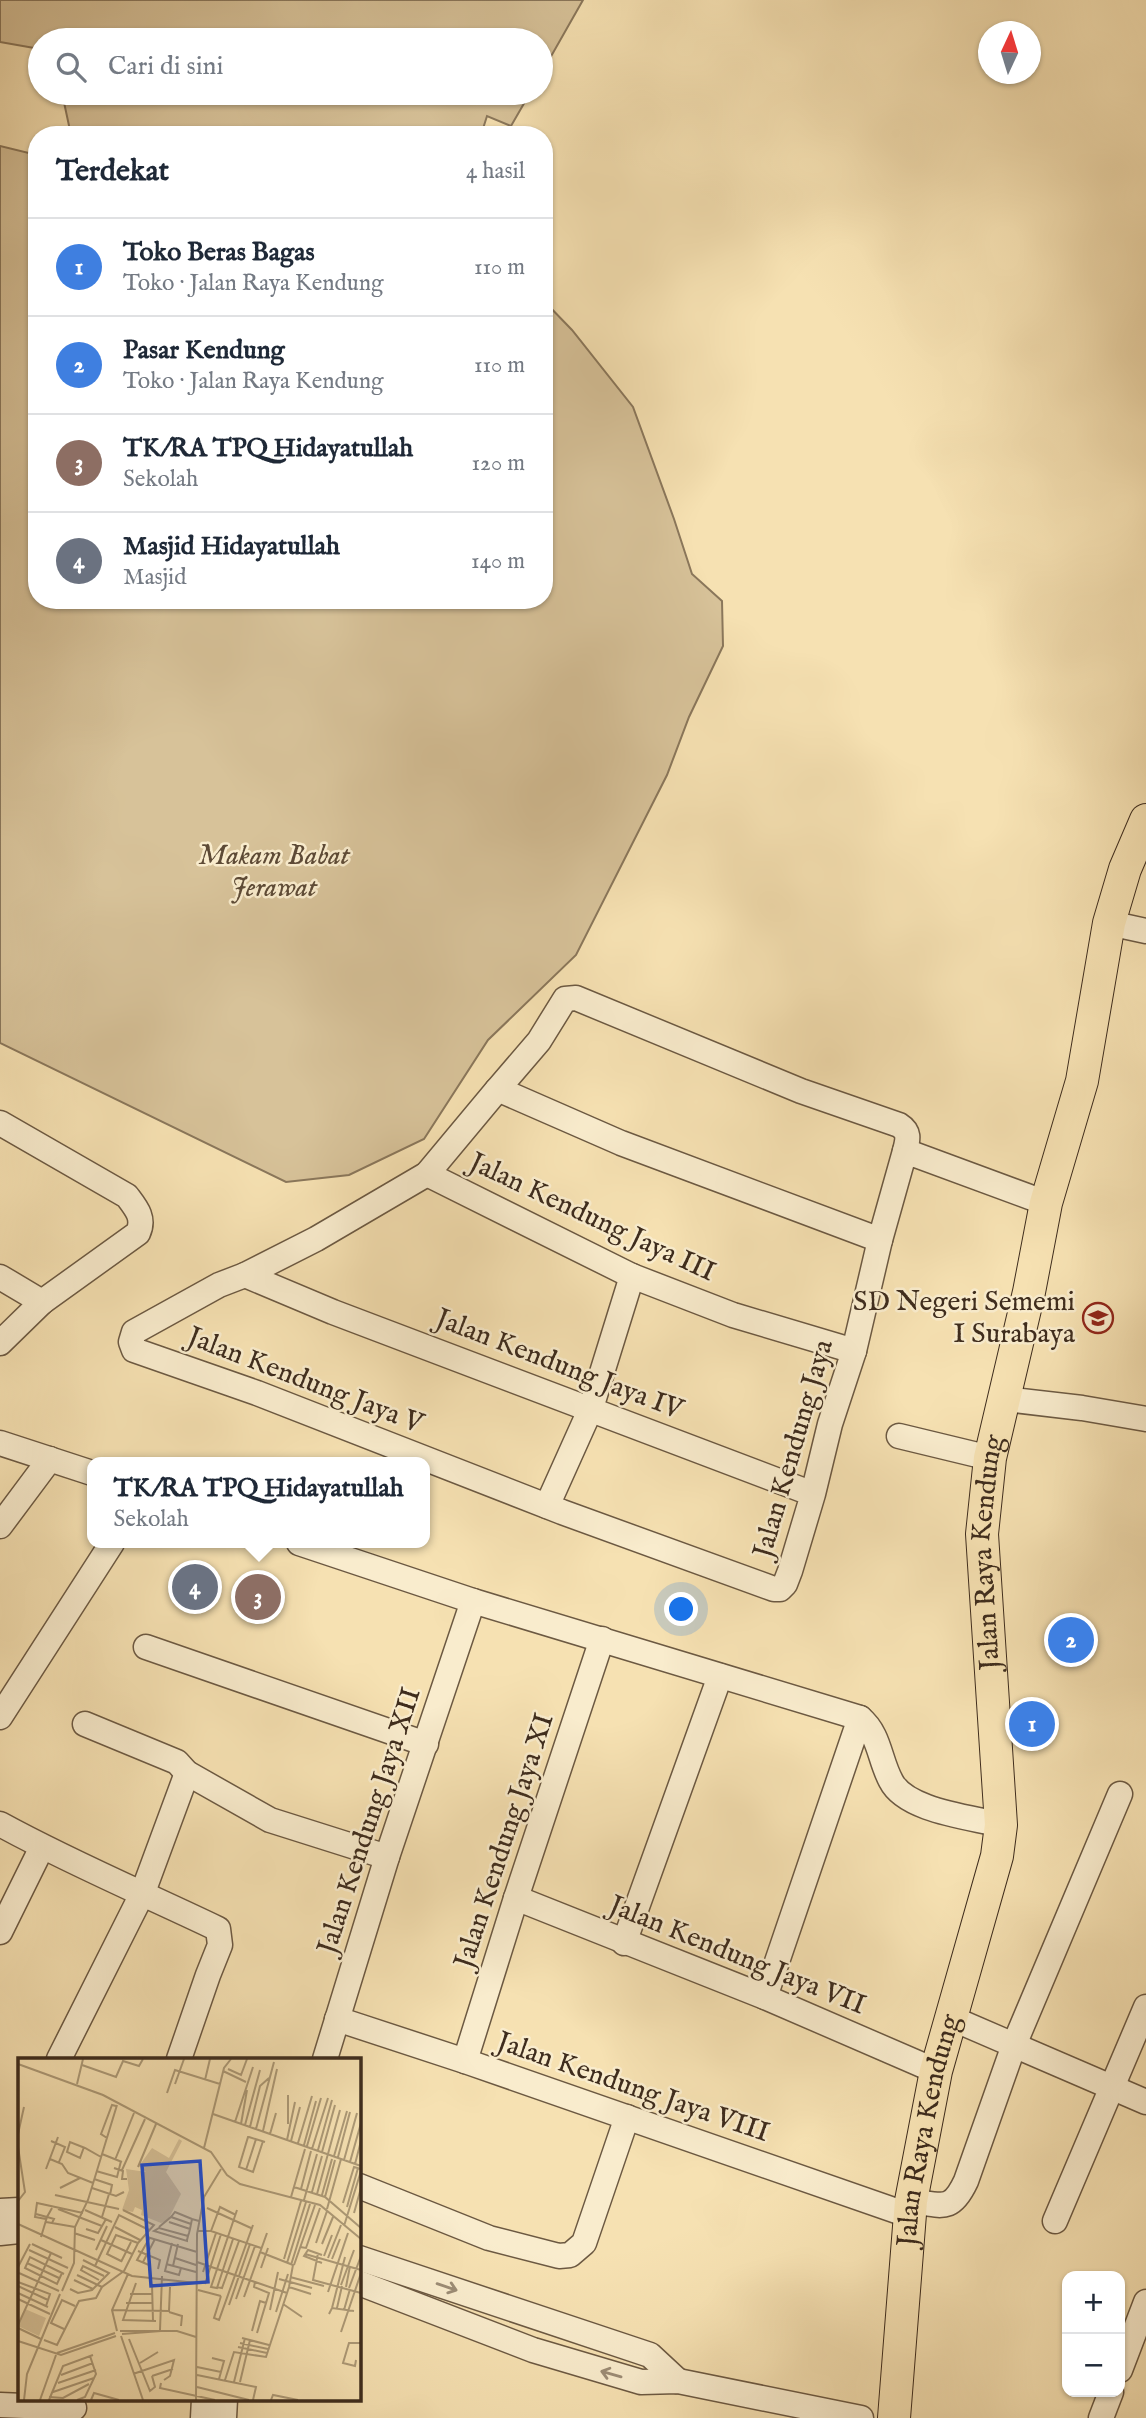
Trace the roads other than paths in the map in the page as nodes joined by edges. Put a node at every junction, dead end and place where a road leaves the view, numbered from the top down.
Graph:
1 (1146, 820) edge
2 (1110, 923) junction
3 (1146, 931) edge
4 (496, 1090) junction
5 (0, 1123) edge
6 (905, 1151) junction
7 (427, 1174) junction
8 (1046, 1203) junction
9 (880, 1240) junction
10 (245, 1275) junction
11 (632, 1276) junction
12 (0, 1277) edge
13 (42, 1301) junction
14 (0, 1343) edge
15 (854, 1351) junction
16 (1005, 1399) junction
17 (591, 1408) junction
18 (1146, 1419) edge
19 (899, 1436) dead end
20 (0, 1443) edge
21 (421, 1457) edge
22 (990, 1458) junction
23 (50, 1459) junction
24 (430, 1460) edge
25 (87, 1471) edge
26 (813, 1494) junction
27 (547, 1506) junction
28 (0, 1526) edge
29 (109, 1548) edge
30 (314, 1548) edge
31 (785, 1584) joint
32 (472, 1601) junction
33 (602, 1639) junction
34 (146, 1647) dead end
35 (720, 1676) junction
36 (0, 1717) edge
37 (860, 1718) junction
38 (85, 1724) dead end
39 (426, 1744) junction
40 (187, 1773) junction
41 (1120, 1794) dead end
42 (0, 1824) edge
43 (1001, 1825) junction
44 (42, 1847) junction
45 (387, 1857) junction
46 (143, 1892) junction
47 (516, 1898) junction
48 (0, 1932) edge
49 (624, 1943) junction
50 (765, 1997) junction
51 (1146, 2007) edge
52 (951, 2018) junction
53 (337, 2019) junction
54 (1014, 2045) junction
55 (59, 2058) edge
56 (180, 2058) edge
57 (325, 2058) edge
58 (466, 2061) junction
59 (936, 2071) junction
60 (1112, 2088) junction
61 (1146, 2102) edge
62 (626, 2117) junction
63 (360, 2186) edge
64 (909, 2208) junction
65 (18, 2210) edge
66 (0, 2211) edge
67 (1055, 2221) dead end
68 (18, 2231) edge
69 (0, 2233) edge
70 (360, 2258) edge
71 (406, 2274) junction
72 (360, 2283) edge
73 (393, 2295) junction
74 (1146, 2302) edge
75 (1125, 2357) edge
76 (678, 2381) junction
77 (1109, 2397) edge
78 (204, 2400) edge
79 (225, 2400) edge
80 (0, 2405) edge
81 (74, 2408) dead end
82 (27, 2412) edge
83 (203, 2418) edge
84 (224, 2418) edge
85 (861, 2418) edge
86 (894, 2418) edge
87 (1101, 2418) edge

1 - 2 main road, Jalan Raya Kendung
2 - 3 street
2 - 8 main road, Jalan Raya Kendung
4 - 6 street
4 - 7 street
4 - 9 street
5 - 13 street
6 - 8 street
6 - 9 street, Jalan Kendung Jaya
7 - 10 street
7 - 11 street, Jalan Kendung Jaya III
8 - 16 main road, Jalan Raya Kendung
9 - 15 street, Jalan Kendung Jaya
10 - 17 street, Jalan Kendung Jaya IV
10 - 21 street, Jalan Kendung Jaya V
11 - 15 street, Jalan Kendung Jaya III
11 - 17 street
12 - 13 street
13 - 14 street
15 - 26 street, Jalan Kendung Jaya
16 - 18 street
16 - 22 main road, Jalan Raya Kendung
17 - 26 street, Jalan Kendung Jaya IV
17 - 27 street
19 - 22 street
20 - 23 street
22 - 43 main road, Jalan Raya Kendung
23 - 25 street
23 - 28 street
24 - 27 street, Jalan Kendung Jaya V
26 - 31 street, Jalan Kendung Jaya
27 - 31 street, Jalan Kendung Jaya V
29 - 36 street
30 - 32 street
32 - 33 street
32 - 39 street, Jalan Kendung Jaya XII
33 - 35 street
33 - 47 street, Jalan Kendung Jaya XI
34 - 39 street
35 - 37 street
35 - 49 street
37 - 43 street
37 - 50 street
38 - 40 street
39 - 45 street, Jalan Kendung Jaya XII
40 - 45 street
40 - 46 street
41 - 54 street
42 - 44 street
43 - 52 main road, Jalan Raya Kendung
44 - 46 street
44 - 48 street
45 - 53 street, Jalan Kendung Jaya XII
46 - 55 street
46 - 56 street
47 - 49 street, Jalan Kendung Jaya VII
47 - 58 street, Jalan Kendung Jaya XI
49 - 50 street, Jalan Kendung Jaya VII
50 - 59 street, Jalan Kendung Jaya VII
51 - 60 street
52 - 54 street
52 - 59 main road, Jalan Raya Kendung
53 - 57 street, Jalan Kendung Jaya XII
53 - 58 street, Jalan Kendung Jaya VIII
54 - 60 street
54 - 64 street, Jalan Kendung Jaya VIII
58 - 62 street, Jalan Kendung Jaya VIII
59 - 64 main road, Jalan Raya Kendung
60 - 61 street
60 - 67 street
62 - 63 street
62 - 64 street, Jalan Kendung Jaya VIII
64 - 86 main road, Jalan Raya Kendung
65 - 66 street
68 - 69 street
70 - 71 street
71 - 73 street
71 -> 76 street
72 - 73 street
76 -> 73 street
74 - 75 street
76 - 85 street
77 - 87 street
78 - 83 street
79 - 84 street
80 - 82 street
81 - 82 street

